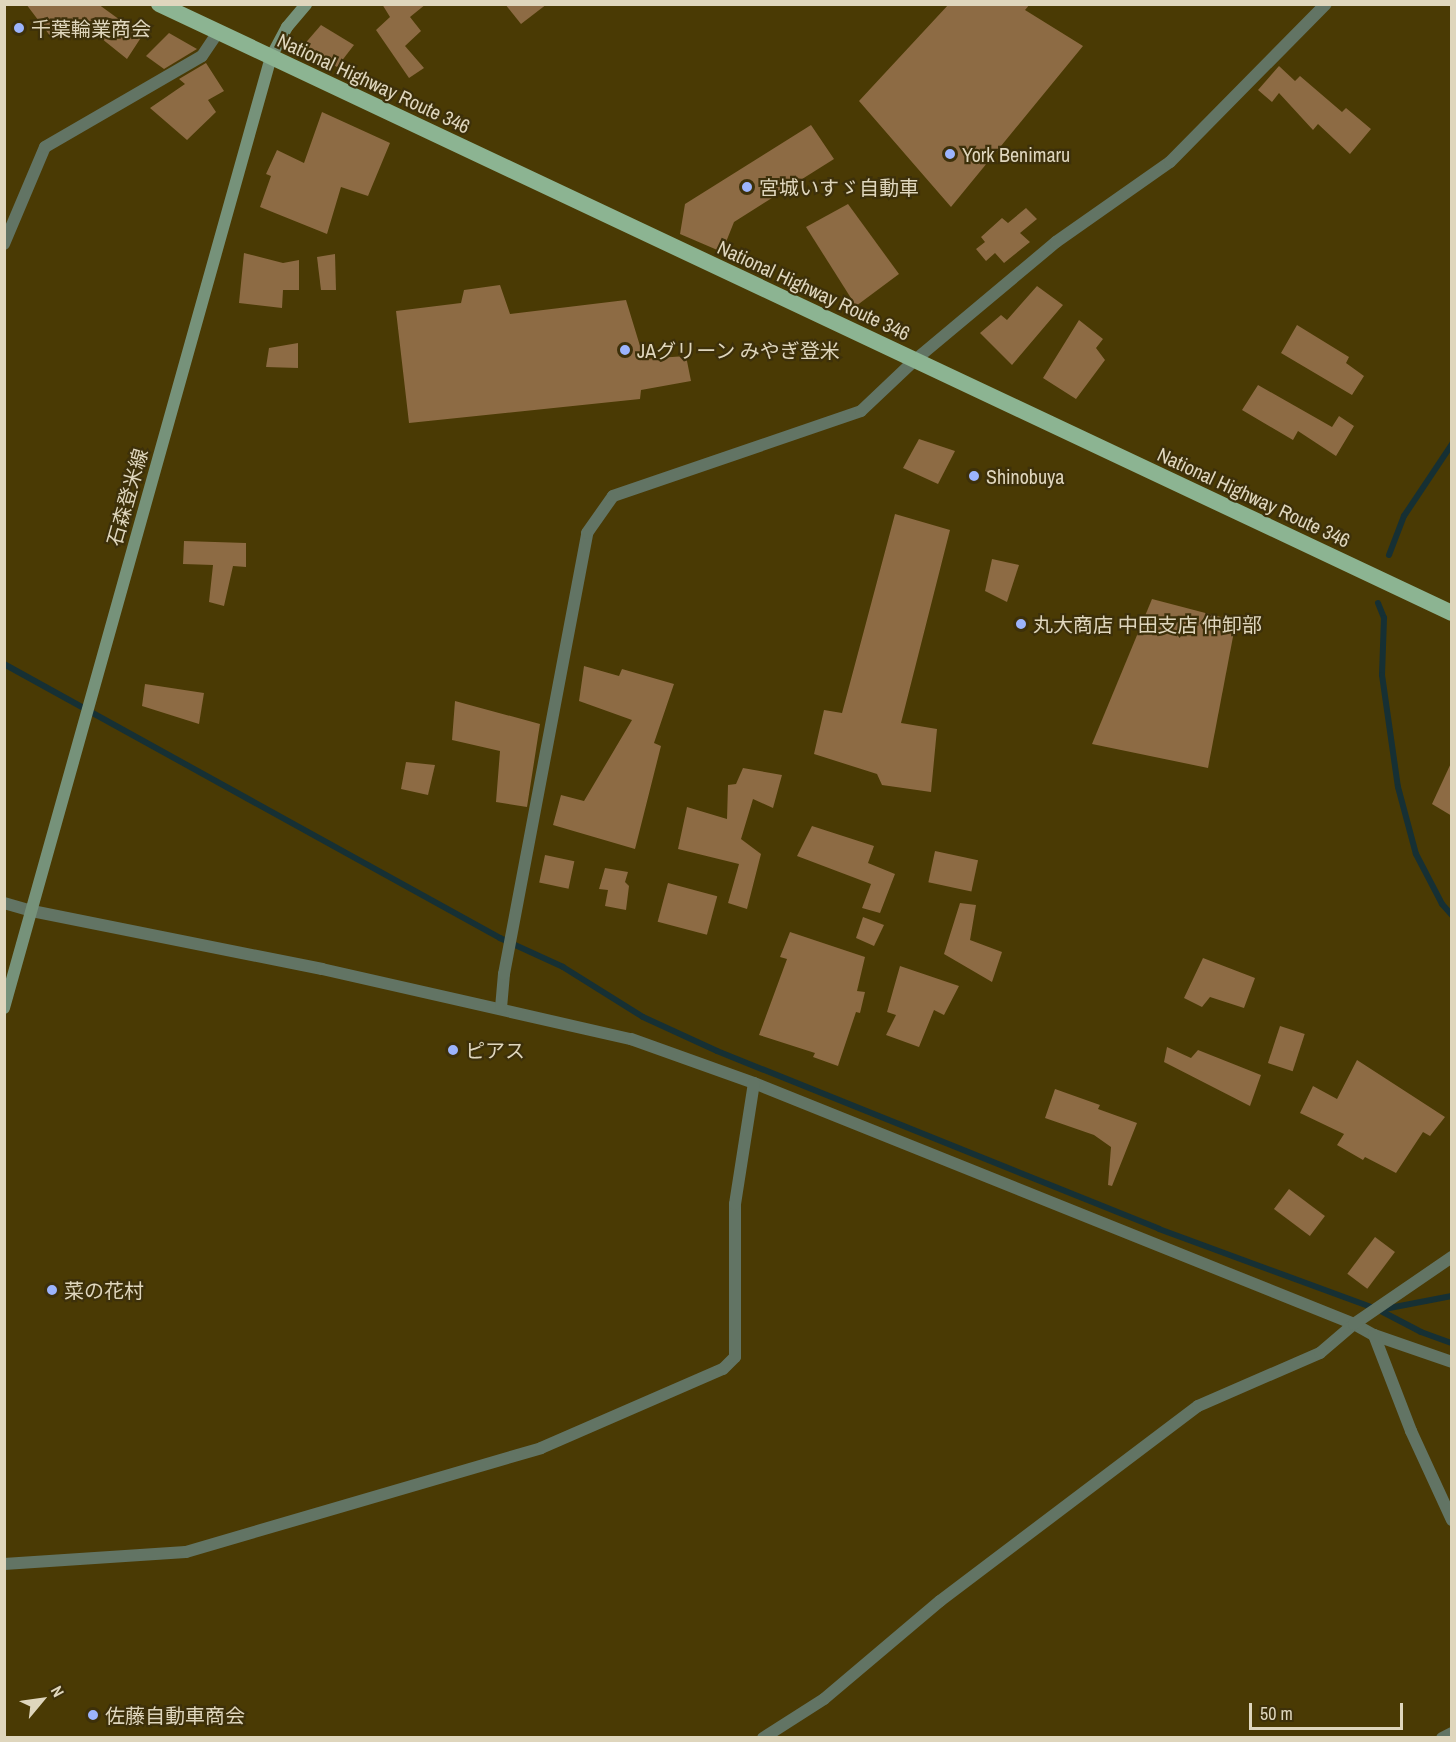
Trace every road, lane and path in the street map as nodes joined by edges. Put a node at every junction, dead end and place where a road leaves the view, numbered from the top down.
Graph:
1 (159, 4) edge
2 (306, 4) edge
3 (1326, 4) edge
4 (218, 32) junction
5 (271, 57) junction
6 (4, 244) edge
7 (915, 360) junction
8 (1452, 613) edge
9 (4, 903) edge
10 (32, 911) junction
11 (4, 1008) edge
12 (501, 1008) junction
13 (754, 1083) junction
14 (1452, 1257) edge
15 (1354, 1324) junction
16 (1374, 1335) junction
17 (1452, 1362) edge
18 (1452, 1520) edge
19 (4, 1564) edge
20 (1452, 1733) edge
21 (763, 1737) edge
22 (1442, 1737) edge

1 - 4 highway, National Highway Route 346
2 - 5 main road, 石森登米線
3 - 7 street
4 - 5 highway, National Highway Route 346
4 - 6 street
5 - 7 highway, National Highway Route 346
5 - 10 main road, 石森登米線
7 - 8 highway, National Highway Route 346
7 - 12 street
9 - 10 street
10 - 11 main road, 石森登米線
10 - 12 street
12 - 13 street
13 - 15 street
13 - 19 street
14 - 15 street
15 - 16 street
15 - 21 street
16 - 17 street
16 - 18 street
20 - 22 street

